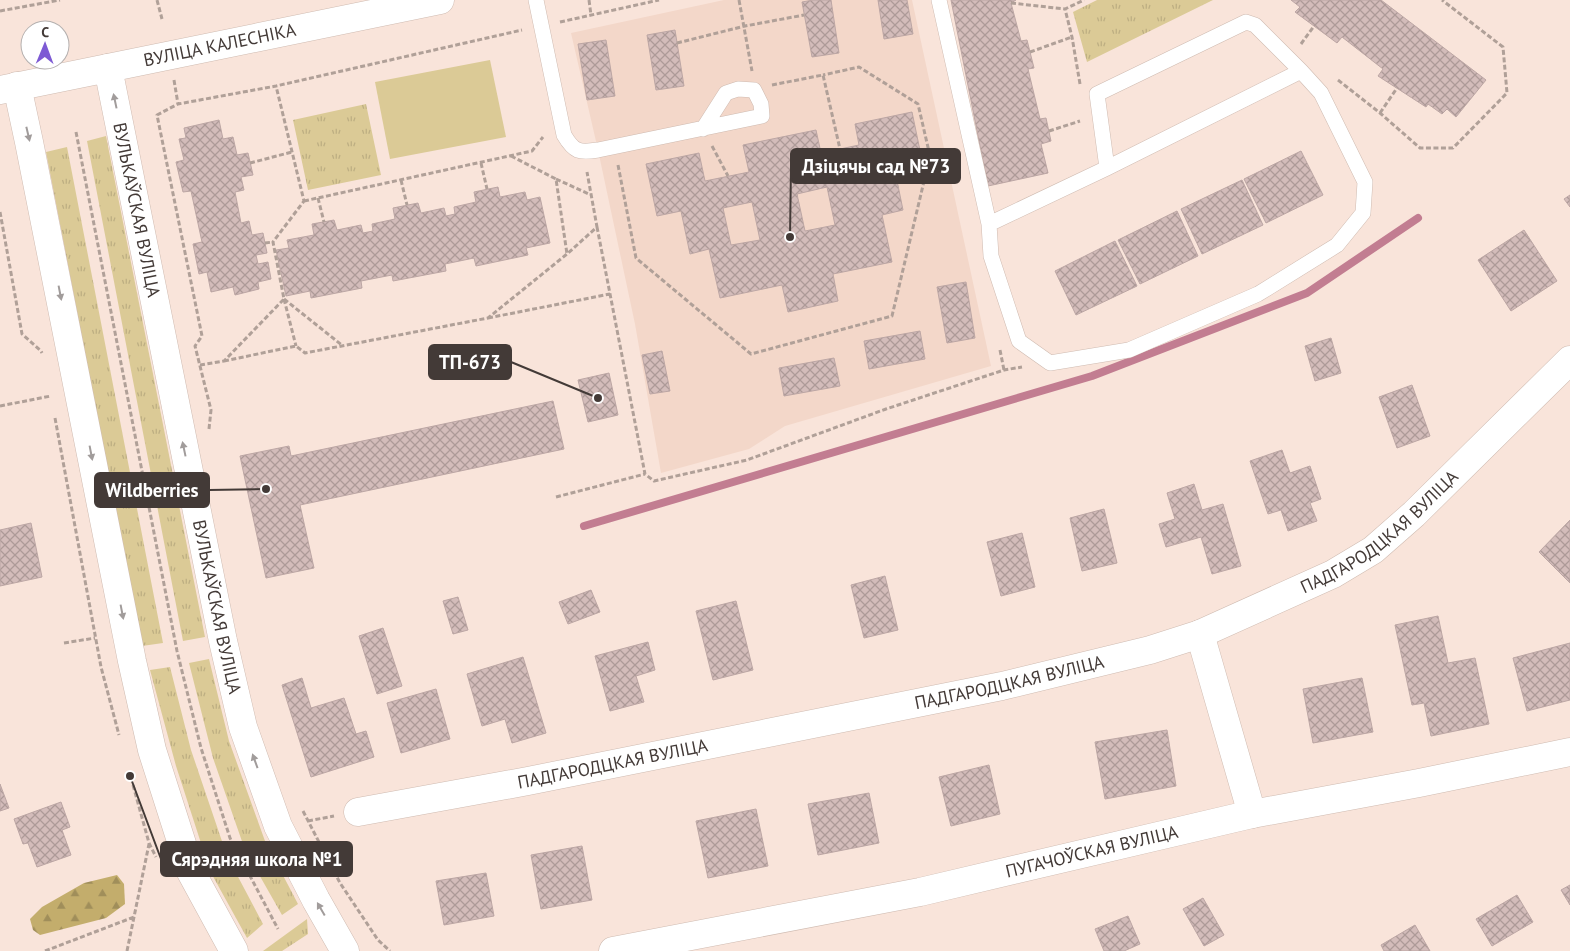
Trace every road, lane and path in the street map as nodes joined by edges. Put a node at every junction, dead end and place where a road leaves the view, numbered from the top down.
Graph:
1 (60, 0) edge
2 (157, 0) edge
3 (440, 0) edge
4 (536, 0) edge
5 (588, 0) edge
6 (659, 0) edge
7 (739, 0) edge
8 (939, 0) edge
9 (1084, 0) edge
10 (1442, 0) edge
11 (45, 1) edge
12 (1011, 3) dead end
13 (1065, 9) junction
14 (0, 11) edge
15 (592, 15) junction
16 (804, 15) dead end
17 (162, 19) dead end
18 (542, 26) junction
19 (745, 26) junction
20 (1314, 26) dead end
21 (1072, 37) junction
22 (677, 43) dead end
23 (1298, 48) dead end
24 (1030, 52) dead end
25 (108, 68) junction
26 (1301, 71) junction
27 (173, 74) dead end
28 (823, 75) junction
29 (753, 76) dead end
30 (1335, 78) dead end
31 (276, 86) junction
32 (767, 86) dead end
33 (8, 88) edge
34 (1397, 88) dead end
35 (1081, 92) dead end
36 (178, 104) junction
37 (1380, 113) junction
38 (560, 114) junction
39 (1085, 119) dead end
40 (703, 129) dead end
41 (1049, 131) dead end
42 (76, 132) dead end
43 (615, 147) junction
44 (840, 149) dead end
45 (292, 152) junction
46 (583, 153) junction
47 (511, 156) junction
48 (480, 162) junction
49 (250, 163) dead end
50 (1107, 168) junction
51 (556, 179) junction
52 (400, 180) junction
53 (487, 189) dead end
54 (591, 195) junction
55 (318, 198) junction
56 (304, 201) junction
57 (407, 206) dead end
58 (0, 212) edge
59 (324, 222) dead end
60 (989, 224) junction
61 (596, 227) junction
62 (273, 242) junction
63 (265, 243) dead end
64 (567, 254) junction
65 (610, 294) junction
66 (284, 299) junction
67 (488, 318) junction
68 (296, 346) junction
69 (343, 346) junction
70 (43, 360) dead end
71 (1570, 360) edge
72 (224, 361) junction
73 (1050, 363) junction
74 (200, 365) junction
75 (49, 387) dead end
76 (0, 406) edge
77 (208, 437) dead end
78 (645, 474) junction
79 (556, 496) dead end
80 (1200, 634) junction
81 (95, 638) dead end
82 (64, 644) dead end
83 (1570, 752) edge
84 (299, 803) dead end
85 (358, 812) dead end
86 (1252, 814) junction
87 (149, 842) dead end
88 (134, 916) junction
89 (278, 929) dead end
90 (45, 951) edge
91 (127, 951) edge
92 (234, 951) edge
93 (345, 951) edge
94 (390, 951) edge
95 (613, 951) edge

1 - 11 path
2 - 17 path
3 - 25 street, ВУЛІЦА КАЛЕСНІКА
4 - 18 lane
5 - 15 path
6 - 15 path
7 - 19 path
8 - 60 lane
9 - 13 path
10 - 37 path
11 - 14 path
12 - 13 path
13 - 21 path
15 - 18 path
16 - 19 path
18 - 31 path
18 - 38 lane
19 - 22 path
19 - 29 path
20 - 23 path
21 - 24 path
21 - 35 path
25 - 33 street, ВУЛІЦА КАЛЕСНІКА
93 -> 25 street, ВУЛЬКАЎСКАЯ ВУЛІЦА
26 - 50 lane
26 - 50 lane
26 - 73 lane
27 - 36 path
28 - 32 path
28 - 43 path
28 - 44 path
30 - 37 path
31 - 36 path
31 - 45 path
33 -> 92 street
34 - 37 path
36 - 74 path
38 - 46 lane
38 - 47 path
39 - 41 path
40 - 43 lane
42 - 89 path
43 - 46 lane
45 - 49 path
45 - 56 path
46 - 54 path
47 - 48 path
47 - 51 path
48 - 52 path
48 - 53 path
50 - 60 lane
51 - 54 path
51 - 64 path
52 - 55 path
52 - 57 path
54 - 61 path
55 - 56 path
55 - 59 path
56 - 62 path
58 - 70 path
60 - 73 lane
61 - 64 path
61 - 65 path
62 - 63 path
62 - 66 path
64 - 67 path
65 - 67 path
65 - 78 path
66 - 68 path
66 - 69 path
66 - 72 path
67 - 69 path
68 - 69 path
68 - 72 path
71 - 80 street, ПАДГАРОДЦКАЯ ВУЛІЦА
72 - 74 path
73 - 78 path
74 - 77 path
75 - 76 path
78 - 79 path
80 - 85 street, ПАДГАРОДЦКАЯ ВУЛІЦА
80 - 86 street
81 - 82 path
83 - 86 street, ПУГАЧОЎСКАЯ ВУЛІЦА
84 - 94 path
86 - 95 street, ПУГАЧОЎСКАЯ ВУЛІЦА
87 - 88 path
88 - 90 path
88 - 91 path

